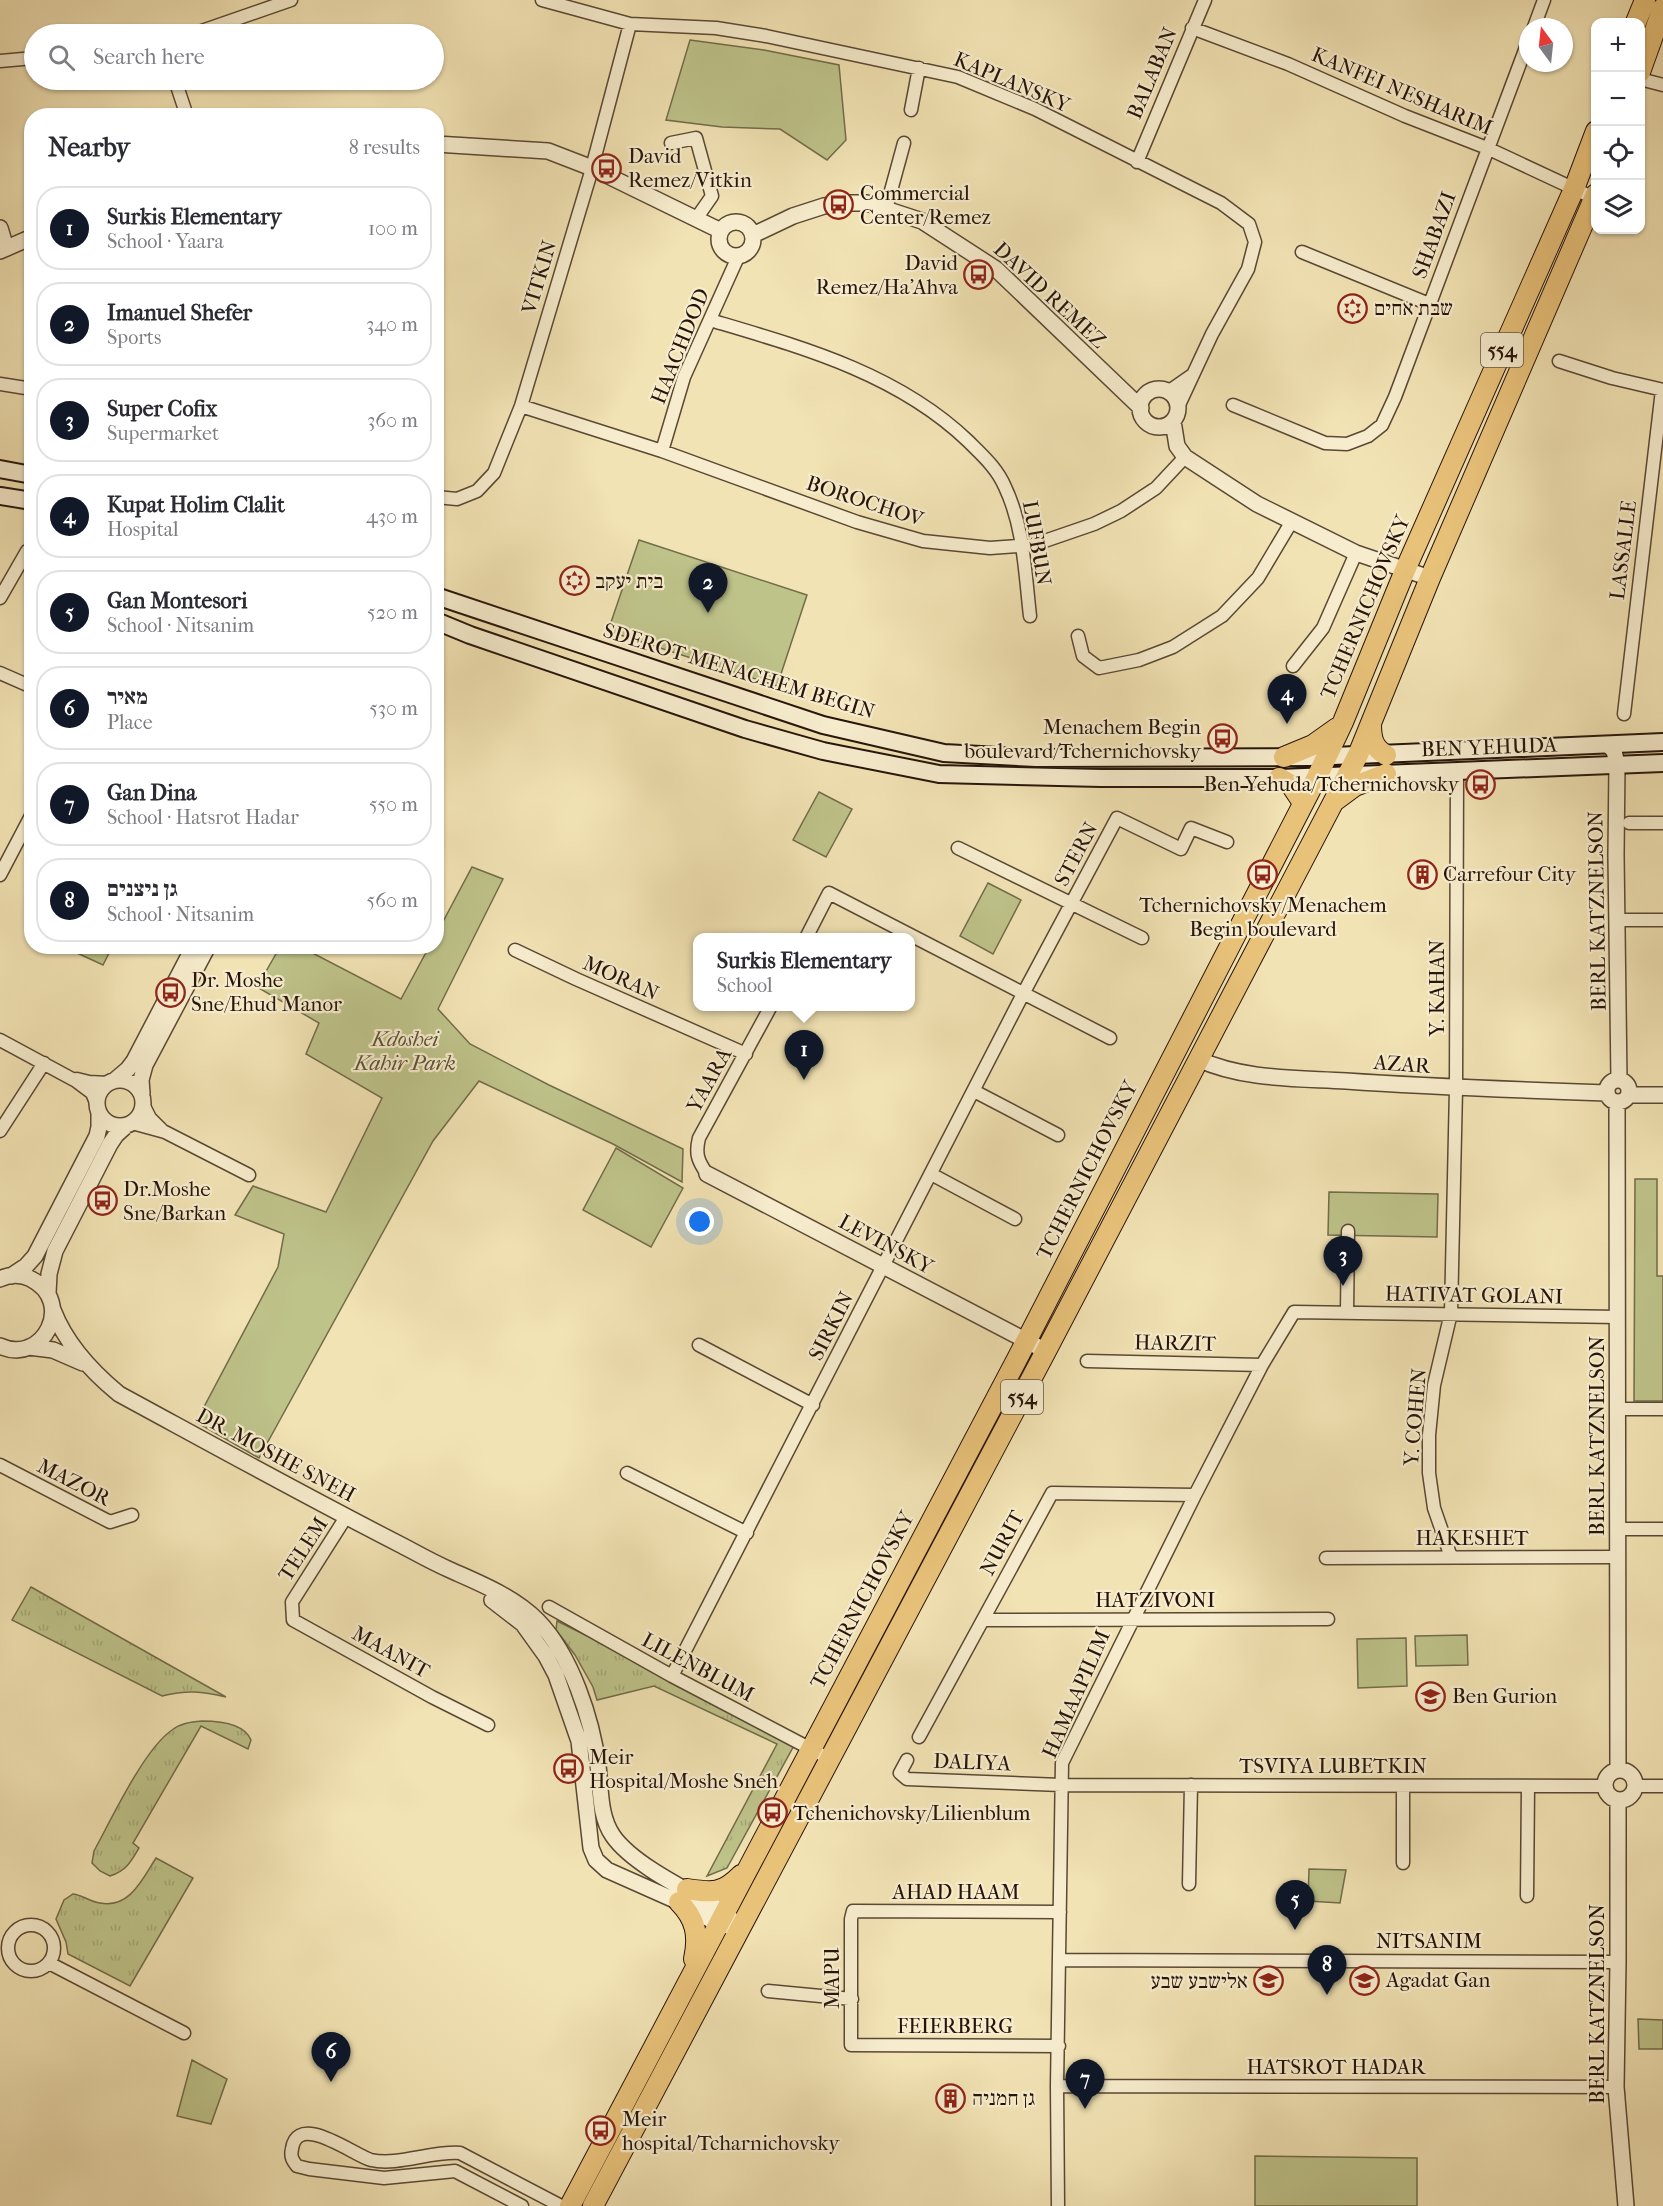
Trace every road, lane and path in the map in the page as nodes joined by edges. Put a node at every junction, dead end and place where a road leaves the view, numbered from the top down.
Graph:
1 (291, 0) edge
2 (542, 0) edge
3 (1205, 0) edge
4 (1544, 0) edge
5 (1645, 0) edge
6 (1663, 8) edge
7 (1537, 18) edge
8 (1638, 18) edge
9 (223, 24) edge
10 (630, 24) junction
11 (1192, 28) junction
12 (24, 59) edge
13 (1645, 60) edge
14 (0, 61) edge
15 (1519, 65) edge
16 (918, 68) junction
17 (1645, 80) edge
18 (1663, 85) edge
19 (179, 90) edge
20 (185, 108) edge
21 (911, 110) dead end
22 (671, 142) dead end
23 (903, 143) dead end
24 (444, 144) edge
25 (1591, 144) edge
26 (1487, 148) junction
27 (1137, 162) junction
28 (592, 168) junction
29 (1574, 189) junction
30 (1591, 195) edge
31 (1591, 205) edge
32 (886, 209) junction
33 (696, 219) junction
34 (0, 228) edge
35 (722, 231) junction
36 (753, 235) junction
37 (24, 240) edge
38 (3, 249) edge
39 (1302, 252) dead end
40 (738, 257) junction
41 (1429, 304) junction
42 (710, 320) junction
43 (1559, 361) dead end
44 (1194, 374) junction
45 (1114, 382) junction
46 (0, 384) edge
47 (24, 388) edge
48 (1663, 390) edge
49 (1168, 392) junction
50 (1149, 393) junction
51 (1233, 405) dead end
52 (521, 406) junction
53 (1141, 408) junction
54 (1175, 414) junction
55 (1156, 426) junction
56 (662, 451) junction
57 (1181, 452) junction
58 (0, 469) edge
59 (24, 474) edge
60 (0, 496) edge
61 (444, 498) edge
62 (24, 500) edge
63 (1292, 521) junction
64 (1022, 546) junction
65 (1356, 553) junction
66 (24, 556) edge
67 (1406, 568) junction
68 (1430, 578) junction
69 (0, 598) edge
70 (444, 599) edge
71 (1030, 616) dead end
72 (444, 624) edge
73 (444, 632) edge
74 (465, 633) junction
75 (1078, 636) dead end
76 (1293, 666) dead end
77 (0, 673) edge
78 (24, 684) edge
79 (1624, 714) dead end
80 (1342, 722) junction
81 (1371, 724) junction
82 (1663, 742) edge
83 (1608, 745) junction
84 (1326, 756) junction
85 (1358, 756) junction
86 (1284, 757) junction
87 (1663, 763) edge
88 (1386, 764) junction
89 (1617, 764) junction
90 (1457, 771) junction
91 (1347, 775) junction
92 (1317, 777) junction
93 (1279, 778) junction
94 (1303, 803) junction
95 (1332, 803) junction
96 (1629, 823) dead end
97 (1663, 823) edge
98 (24, 829) edge
99 (1227, 842) dead end
100 (958, 848) dead end
101 (0, 875) edge
102 (1072, 903) junction
103 (1617, 920) junction
104 (1663, 920) edge
105 (809, 933) edge
106 (906, 933) edge
107 (915, 938) edge
108 (1143, 938) dead end
109 (514, 950) dead end
110 (190, 954) edge
111 (204, 954) edge
112 (1023, 994) junction
113 (768, 1011) edge
114 (1110, 1038) dead end
115 (0, 1040) edge
116 (746, 1054) junction
117 (1198, 1059) junction
118 (44, 1063) junction
119 (64, 1074) junction
120 (112, 1082) junction
121 (1456, 1089) junction
122 (974, 1091) junction
123 (1663, 1095) edge
124 (1618, 1097) junction
125 (143, 1100) junction
126 (98, 1109) junction
127 (130, 1124) junction
128 (0, 1131) edge
129 (165, 1132) junction
130 (1058, 1135) dead end
131 (707, 1173) joint
132 (931, 1174) junction
133 (249, 1175) dead end
134 (1016, 1219) dead end
135 (1348, 1231) dead end
136 (884, 1266) junction
137 (5, 1278) edge
138 (48, 1293) junction
139 (53, 1310) junction
140 (1294, 1312) joint
141 (1347, 1313) junction
142 (1451, 1313) junction
143 (1618, 1317) junction
144 (1026, 1341) junction
145 (699, 1345) dead end
146 (0, 1346) edge
147 (26, 1348) junction
148 (1046, 1351) junction
149 (0, 1361) edge
150 (1088, 1361) dead end
151 (1262, 1365) junction
152 (95, 1372) junction
153 (813, 1405) junction
154 (1618, 1409) junction
155 (1663, 1409) edge
156 (0, 1465) edge
157 (627, 1473) dead end
158 (1194, 1495) junction
159 (132, 1515) dead end
160 (346, 1517) junction
161 (1618, 1529) junction
162 (1663, 1529) edge
163 (747, 1533) junction
164 (1451, 1557) junction
165 (1618, 1557) junction
166 (1326, 1558) dead end
167 (442, 1566) junction
168 (292, 1602) joint
169 (549, 1607) dead end
170 (1132, 1619) junction
171 (1328, 1619) dead end
172 (983, 1620) junction
173 (672, 1676) junction
174 (488, 1725) dead end
175 (919, 1737) dead end
176 (810, 1749) junction
177 (830, 1759) junction
178 (907, 1760) dead end
179 (1618, 1770) junction
180 (1061, 1785) junction
181 (1191, 1785) junction
182 (1403, 1786) junction
183 (1528, 1786) junction
184 (1604, 1786) junction
185 (1635, 1786) junction
186 (1663, 1786) edge
187 (1618, 1801) junction
188 (1403, 1863) dead end
189 (747, 1869) junction
190 (1189, 1884) dead end
191 (683, 1895) junction
192 (1527, 1896) dead end
193 (853, 1911) joint
194 (1060, 1912) junction
195 (722, 1918) junction
196 (740, 1928) junction
197 (4, 1938) edge
198 (1059, 1960) junction
199 (1618, 1962) junction
200 (49, 1963) junction
201 (691, 1977) junction
202 (768, 1991) dead end
203 (852, 1999) junction
204 (184, 2033) dead end
205 (851, 2045) joint
206 (1059, 2046) junction
207 (1057, 2086) junction
208 (1616, 2087) junction
209 (618, 2158) junction
210 (522, 2206) edge
211 (561, 2206) edge
212 (570, 2206) edge
213 (593, 2206) edge
214 (609, 2206) edge
215 (1058, 2206) edge
216 (1626, 2206) edge

1 - 9 street
2 - 10 street, KAPLANSKY
3 - 11 street, BALABAN
4 - 7 street
5 - 8 main road
6 - 13 main road
10 - 16 street, KAPLANSKY
10 - 28 street, VITKIN
11 - 26 street, KANFEI NESHARIM
11 - 27 street, BALABAN
12 - 14 street
15 - 26 street, SHABAZI
16 - 21 street
16 - 27 street, KAPLANSKY
17 - 18 street
19 - 20 street
22 - 33 street
23 - 32 street
24 - 28 street
25 - 29 main road, TCHERNICHOVSKY / 554
26 - 29 street, KANFEI NESHARIM
26 - 41 street, SHABAZI
27 - 44 street, KAPLANSKY
28 - 33 street
28 - 52 street, VITKIN
29 - 30 street, KANFEI NESHARIM
29 - 67 main road, TCHERNICHOVSKY / 554
31 - 68 main road, 554
32 - 36 street, DAVID REMEZ
32 - 45 street, DAVID REMEZ
33 - 35 street
34 - 38 street
35 - 36 street
35 - 40 street
36 - 40 street
37 - 38 street
39 - 41 street
40 - 42 street, HAACHDOD
41 - 51 street, SHABAZI
42 - 56 street, HAACHDOD
42 - 64 street, LUFBUN
43 - 48 street
44 - 49 street
44 - 54 street, KAPLANSKY
45 - 50 street, DAVID REMEZ
45 - 53 street, DAVID REMEZ
46 - 47 street
48 - 79 street, LASSALLE
49 - 50 street
49 - 54 street
50 - 53 street
52 - 56 street, BOROCHOV
52 - 61 street, VITKIN
53 - 55 street
54 - 55 street
54 - 57 street
55 - 57 street
56 - 64 street, BOROCHOV
57 - 63 street
57 - 64 street, BOROCHOV
58 - 59 main road
60 - 62 main road
63 - 65 street
63 - 75 street
64 - 71 street, LUFBUN
65 - 67 street
65 - 76 street
66 - 69 street
67 - 68 street
67 - 80 main road, TCHERNICHOVSKY / 554
68 - 81 main road, 554
70 - 86 main road, SDEROT MENACHEM BEGIN
72 - 74 main road
73 - 74 main road
74 - 93 main road
77 - 78 street
80 - 84 main road, TCHERNICHOVSKY / 554
80 - 86 main road
81 - 85 main road, 554
81 - 88 main road
82 - 83 main road, BEN YEHUDA
83 - 88 main road, BEN YEHUDA
83 - 89 street, BERL KATZNELSON
84 - 85 main road, SDEROT MENACHEM BEGIN
84 - 86 main road, SDEROT MENACHEM BEGIN
84 - 92 main road, TCHERNICHOVSKY / 554
85 - 88 main road, BEN YEHUDA
85 - 91 main road, 554
87 - 89 main road, BEN YEHUDA
88 - 90 main road, BEN YEHUDA
88 - 91 main road, BEN YEHUDA
88 - 95 main road
89 - 90 main road, BEN YEHUDA
89 - 103 street, BERL KATZNELSON
90 - 121 street, Y. KAHAN
91 - 92 main road, BEN YEHUDA
91 - 95 main road, 554
92 - 93 main road
92 - 94 main road, TCHERNICHOVSKY / 554
93 - 94 main road
94 - 144 main road, TCHERNICHOVSKY / 554
95 - 117 main road, 554
96 - 97 street
98 - 101 street
99 - 102 street, STERN
100 - 102 street
102 - 108 street
102 - 112 street, STERN
103 - 104 street
103 - 124 street, BERL KATZNELSON
105 - 106 street
107 - 112 street
109 - 116 street, MORAN
110 - 120 street
111 - 125 street
112 - 114 street
112 - 122 street, SIRKIN
113 - 116 street, YAARA
115 - 118 street
116 - 131 street, YAARA
117 - 121 street, AZAR
117 - 148 main road, 554
118 - 119 street
118 - 128 street
119 - 120 street
119 - 126 street
120 - 125 street
120 - 126 street
121 - 124 street, AZAR
121 - 142 street, Y. KAHAN
122 - 130 street
122 - 132 street, SIRKIN
123 - 124 street, AZAR
124 - 143 street, BERL KATZNELSON
125 - 127 street
125 - 129 street
126 - 127 street
126 - 137 street
127 - 129 street
127 - 138 street
129 - 133 street
131 - 136 street, LEVINSKY
132 - 134 street
132 - 136 street, SIRKIN
135 - 141 street
136 - 144 street, LEVINSKY
136 - 153 street, SIRKIN
137 - 138 street
138 - 139 street, DR. MOSHE SNEH
139 - 147 street
139 - 152 street, DR. MOSHE SNEH
140 - 141 street, HATIVAT GOLANI
140 - 151 street, HAMAAPILIM
141 - 142 street, HATIVAT GOLANI
142 - 143 street, HATIVAT GOLANI
142 - 164 street, Y. COHEN
143 - 154 street, BERL KATZNELSON
144 - 148 street, LEVINSKY
144 - 176 main road, TCHERNICHOVSKY / 554
145 - 153 street
146 - 147 street, DR. MOSHE SNEH
147 - 149 street
147 - 152 street, DR. MOSHE SNEH
148 - 177 main road, 554
150 - 151 street, HARZIT
151 - 158 street, HAMAAPILIM
152 - 160 street, DR. MOSHE SNEH
153 - 163 street, SIRKIN
154 - 155 street
154 - 161 street, BERL KATZNELSON
156 - 159 street, MAZOR
157 - 163 street
158 - 170 street, HAMAAPILIM
158 - 172 street, NURIT
160 - 167 street, DR. MOSHE SNEH
160 - 168 street, TELEM
161 - 162 street
161 - 165 street, BERL KATZNELSON
163 - 173 street, SIRKIN
164 - 165 street, HAKESHET
164 - 166 street, HAKESHET
165 - 179 street, BERL KATZNELSON
167 - 191 street, DR. MOSHE SNEH
167 - 191 street, DR. MOSHE SNEH
168 - 174 street, MAANIT
169 - 173 street, LILENBLUM
170 - 171 street, HATZIVONI
170 - 172 street, HATZIVONI
170 - 180 street, HAMAAPILIM
172 - 175 street, NURIT
173 - 176 street, LILENBLUM
176 - 177 street, LILENBLUM
176 - 189 main road, TCHERNICHOVSKY / 554
177 - 196 main road, 554
178 - 180 street, DALIYA
179 - 184 street
179 - 185 street
180 - 181 street, TSVIYA LUBETKIN
180 - 194 street, HAMAAPILIM
181 - 182 street, TSVIYA LUBETKIN
181 - 190 street
182 - 183 street, TSVIYA LUBETKIN
182 - 188 street
183 - 184 street, TSVIYA LUBETKIN
183 - 192 street
184 - 187 street
185 - 186 street
185 - 187 street
187 - 199 street, BERL KATZNELSON
189 - 191 main road
189 - 195 main road, TCHERNICHOVSKY / 554
191 - 195 street, DR. MOSHE SNEH
191 - 201 main road
193 - 194 street, AHAD HAAM
193 - 203 street, MAPU
194 - 198 street, HAMAAPILIM
195 - 196 street, DR. MOSHE SNEH
195 - 201 main road, TCHERNICHOVSKY / 554
196 - 209 main road, 554
197 - 200 street
197 - 200 street
198 - 199 street, NITSANIM
198 - 206 street, HAMAAPILIM
199 - 208 street, BERL KATZNELSON
200 - 204 street
201 - 212 main road, TCHERNICHOVSKY / 554
202 - 203 street
203 - 205 street, MAPU
205 - 206 street, FEIERBERG
206 - 207 street, HAMAAPILIM
207 - 208 street, HATSROT HADAR
207 - 215 street, HAMAAPILIM
208 - 216 street, BERL KATZNELSON
209 - 213 main road, 554
209 - 214 main road
210 - 211 street

